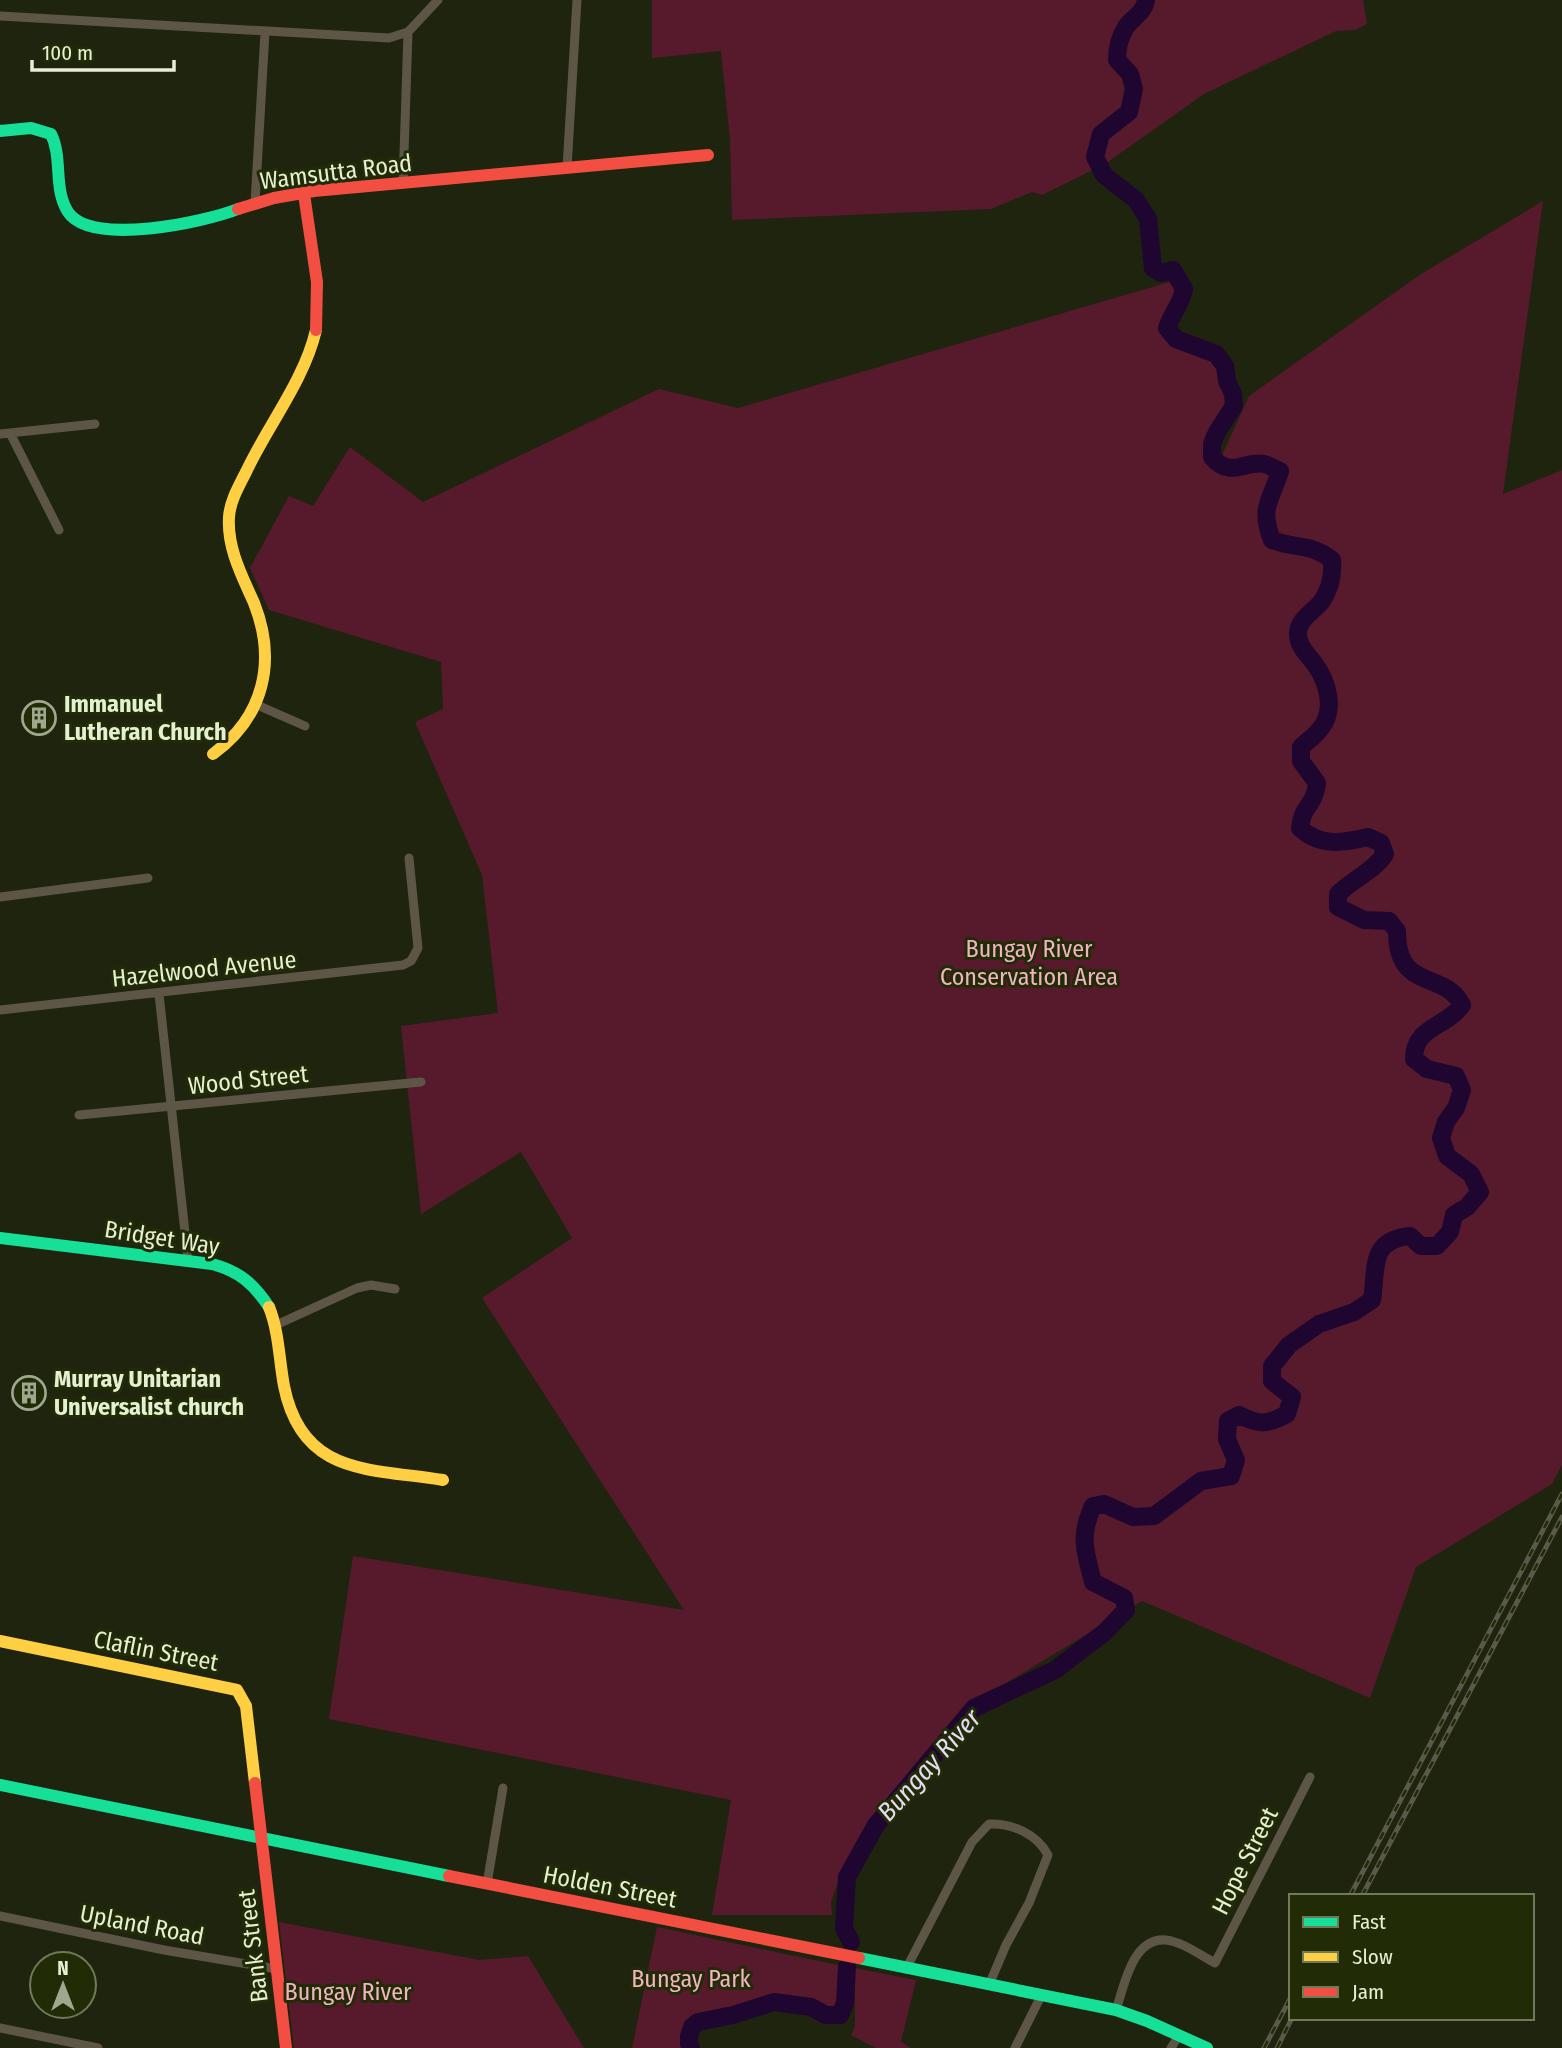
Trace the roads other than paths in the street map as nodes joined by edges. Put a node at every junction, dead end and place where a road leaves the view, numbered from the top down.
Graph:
1 (438, 0) edge
2 (577, 0) edge
3 (0, 16) edge
4 (265, 32) junction
5 (408, 32) junction
6 (0, 131) edge
7 (708, 155) dead end
8 (567, 168) junction
9 (402, 184) junction
10 (304, 194) junction
11 (255, 203) junction
12 (95, 424) dead end
13 (5, 433) edge
14 (59, 530) dead end
15 (255, 704) junction
16 (304, 726) dead end
17 (213, 754) dead end
18 (409, 858) dead end
19 (148, 878) dead end
20 (0, 897) edge
21 (159, 994) junction
22 (0, 1010) edge
23 (421, 1082) dead end
24 (171, 1107) junction
25 (79, 1115) dead end
26 (0, 1238) edge
27 (188, 1260) junction
28 (395, 1289) dead end
29 (276, 1325) junction
30 (443, 1480) dead end
31 (0, 1641) edge
32 (1310, 1777) dead end
33 (0, 1785) edge
34 (503, 1788) dead end
35 (262, 1838) junction
36 (488, 1884) junction
37 (0, 1916) edge
38 (277, 1969) junction
39 (906, 1969) junction
40 (989, 1985) junction
41 (1041, 1996) junction
42 (1116, 2010) junction
43 (0, 2028) edge
44 (1179, 2035) junction
45 (98, 2048) edge
46 (286, 2048) edge
47 (1015, 2048) edge
48 (1171, 2048) edge
49 (1207, 2048) edge

1 - 5 street
2 - 8 street
3 - 4 street
4 - 5 street
4 - 11 street
5 - 9 street
6 - 11 street, Wamsutta Road
7 - 8 street, Wamsutta Road
8 - 9 street, Wamsutta Road
9 - 10 street, Wamsutta Road
10 - 11 street, Wamsutta Road
10 - 15 street
12 - 13 street
13 - 14 street
15 - 16 street
15 - 17 street
18 - 21 street, Hazelwood Avenue
19 - 20 street
21 - 22 street, Hazelwood Avenue
21 - 24 street
23 - 24 street, Wood Street
24 - 25 street, Wood Street
24 - 27 street
26 - 27 street, Bridget Way
27 - 29 street, Bridget Way
28 - 29 street
29 - 30 street, Bridget Way
31 - 35 street, Claflin Street
32 - 42 street, Hope Street
33 - 35 street, Holden Street
34 - 36 street
35 - 36 street, Holden Street
35 - 38 street, Bank Street
36 - 39 street, Holden Street
37 - 38 street, Upland Road
38 - 46 street, Bank Street
39 - 40 street, Holden Street
39 - 40 street
40 - 41 street, Holden Street
41 - 42 street, Holden Street
41 - 47 street
42 - 44 street, Holden Street
43 - 45 street
44 - 48 street
44 - 49 street, Holden Street

